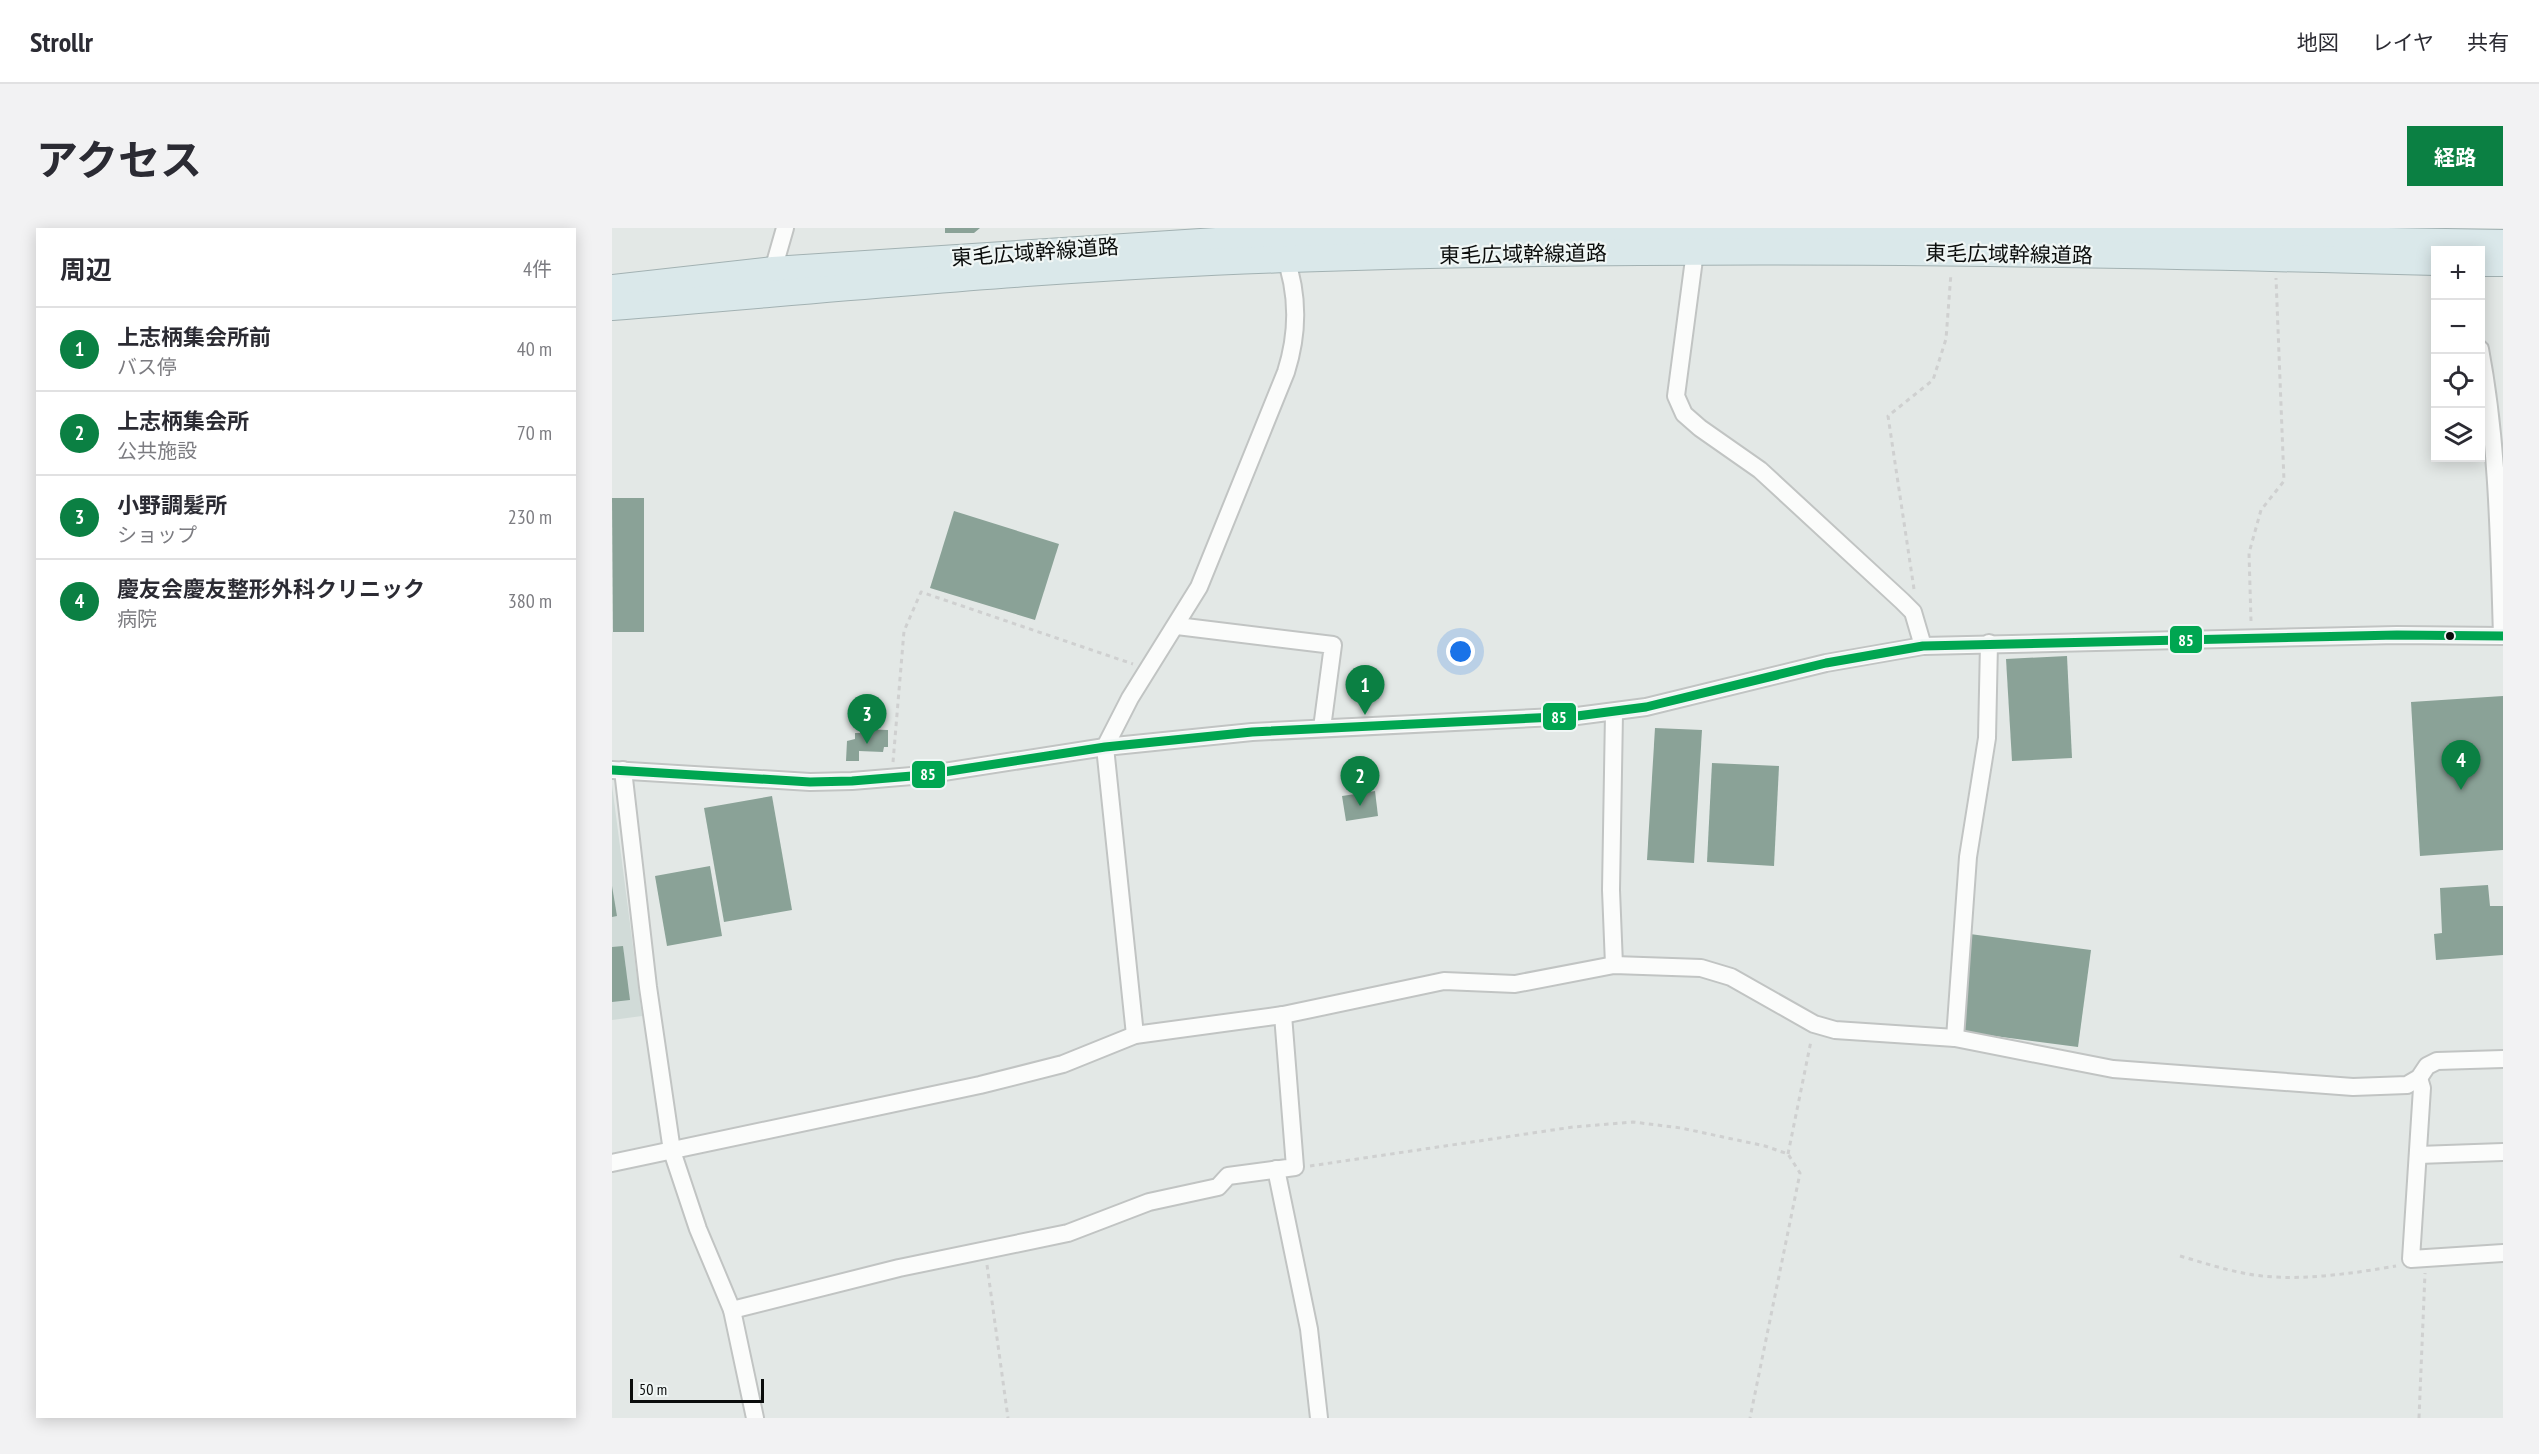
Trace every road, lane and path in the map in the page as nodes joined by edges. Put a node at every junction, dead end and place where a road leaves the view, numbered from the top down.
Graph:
1 (785, 228) edge
2 (1697, 239) edge
3 (1279, 241) edge
4 (2503, 243) edge
5 (2426, 244) edge
6 (1952, 254) junction
7 (2275, 258) junction
8 (2485, 263) edge
9 (2503, 264) edge
10 (773, 270) junction
11 (612, 288) edge
12 (612, 307) edge
13 (2482, 354) edge
14 (1913, 612) junction
15 (1177, 626) junction
16 (2502, 636) edge
17 (2252, 638) junction
18 (1989, 643) junction
19 (1923, 646) junction
20 (1149, 670) junction
21 (1614, 712) junction
22 (1322, 728) junction
23 (1105, 747) junction
24 (617, 770) edge
25 (892, 779) junction
26 (1614, 965) junction
27 (1283, 1015) junction
28 (1814, 1024) junction
29 (1135, 1035) junction
30 (1955, 1038) junction
31 (2503, 1059) edge
32 (2419, 1078) junction
33 (672, 1151) junction
34 (2503, 1152) edge
35 (1788, 1154) junction
36 (2418, 1155) junction
37 (612, 1163) edge
38 (1295, 1167) junction
39 (1276, 1169) junction
40 (985, 1251) junction
41 (2503, 1253) edge
42 (2180, 1256) dead end
43 (2411, 1259) junction
44 (732, 1310) junction
45 (755, 1418) edge
46 (1008, 1418) edge
47 (1319, 1418) edge
48 (1750, 1418) edge
49 (2418, 1418) edge

1 - 10 street
2 - 3 highway, 東毛広域幹線道路
2 - 5 highway, 東毛広域幹線道路
2 - 6 highway, 東毛広域幹線道路
2 - 14 street
3 - 10 highway, 東毛広域幹線道路
3 - 12 highway, 東毛広域幹線道路
3 - 15 street
4 - 5 highway, 東毛広域幹線道路
5 - 7 highway, 東毛広域幹線道路
6 - 7 highway, 東毛広域幹線道路
6 - 14 path
7 - 17 path
8 - 9 highway
10 - 11 highway, 東毛広域幹線道路
13 - 16 street
14 - 19 street
15 - 20 street
15 - 22 street
16 - 17 street
17 - 18 street
18 - 19 street
18 - 30 street
19 - 21 street
20 - 23 street
20 - 25 path
21 - 22 street
21 - 26 street
22 - 23 street
23 - 25 street
23 - 29 street
24 - 25 street
24 - 33 street
26 - 27 street
26 - 28 street
27 - 29 street
27 - 38 street
28 - 30 street
28 - 35 path
29 - 33 street
30 - 32 street
31 - 32 street
32 - 36 street
33 - 37 street
33 - 44 street
34 - 36 street
35 - 38 path
35 - 48 path
36 - 43 street
38 - 39 street
39 - 40 street
39 - 47 street
40 - 44 street
40 - 46 path
41 - 43 street
42 - 43 path
43 - 49 path
44 - 45 street

